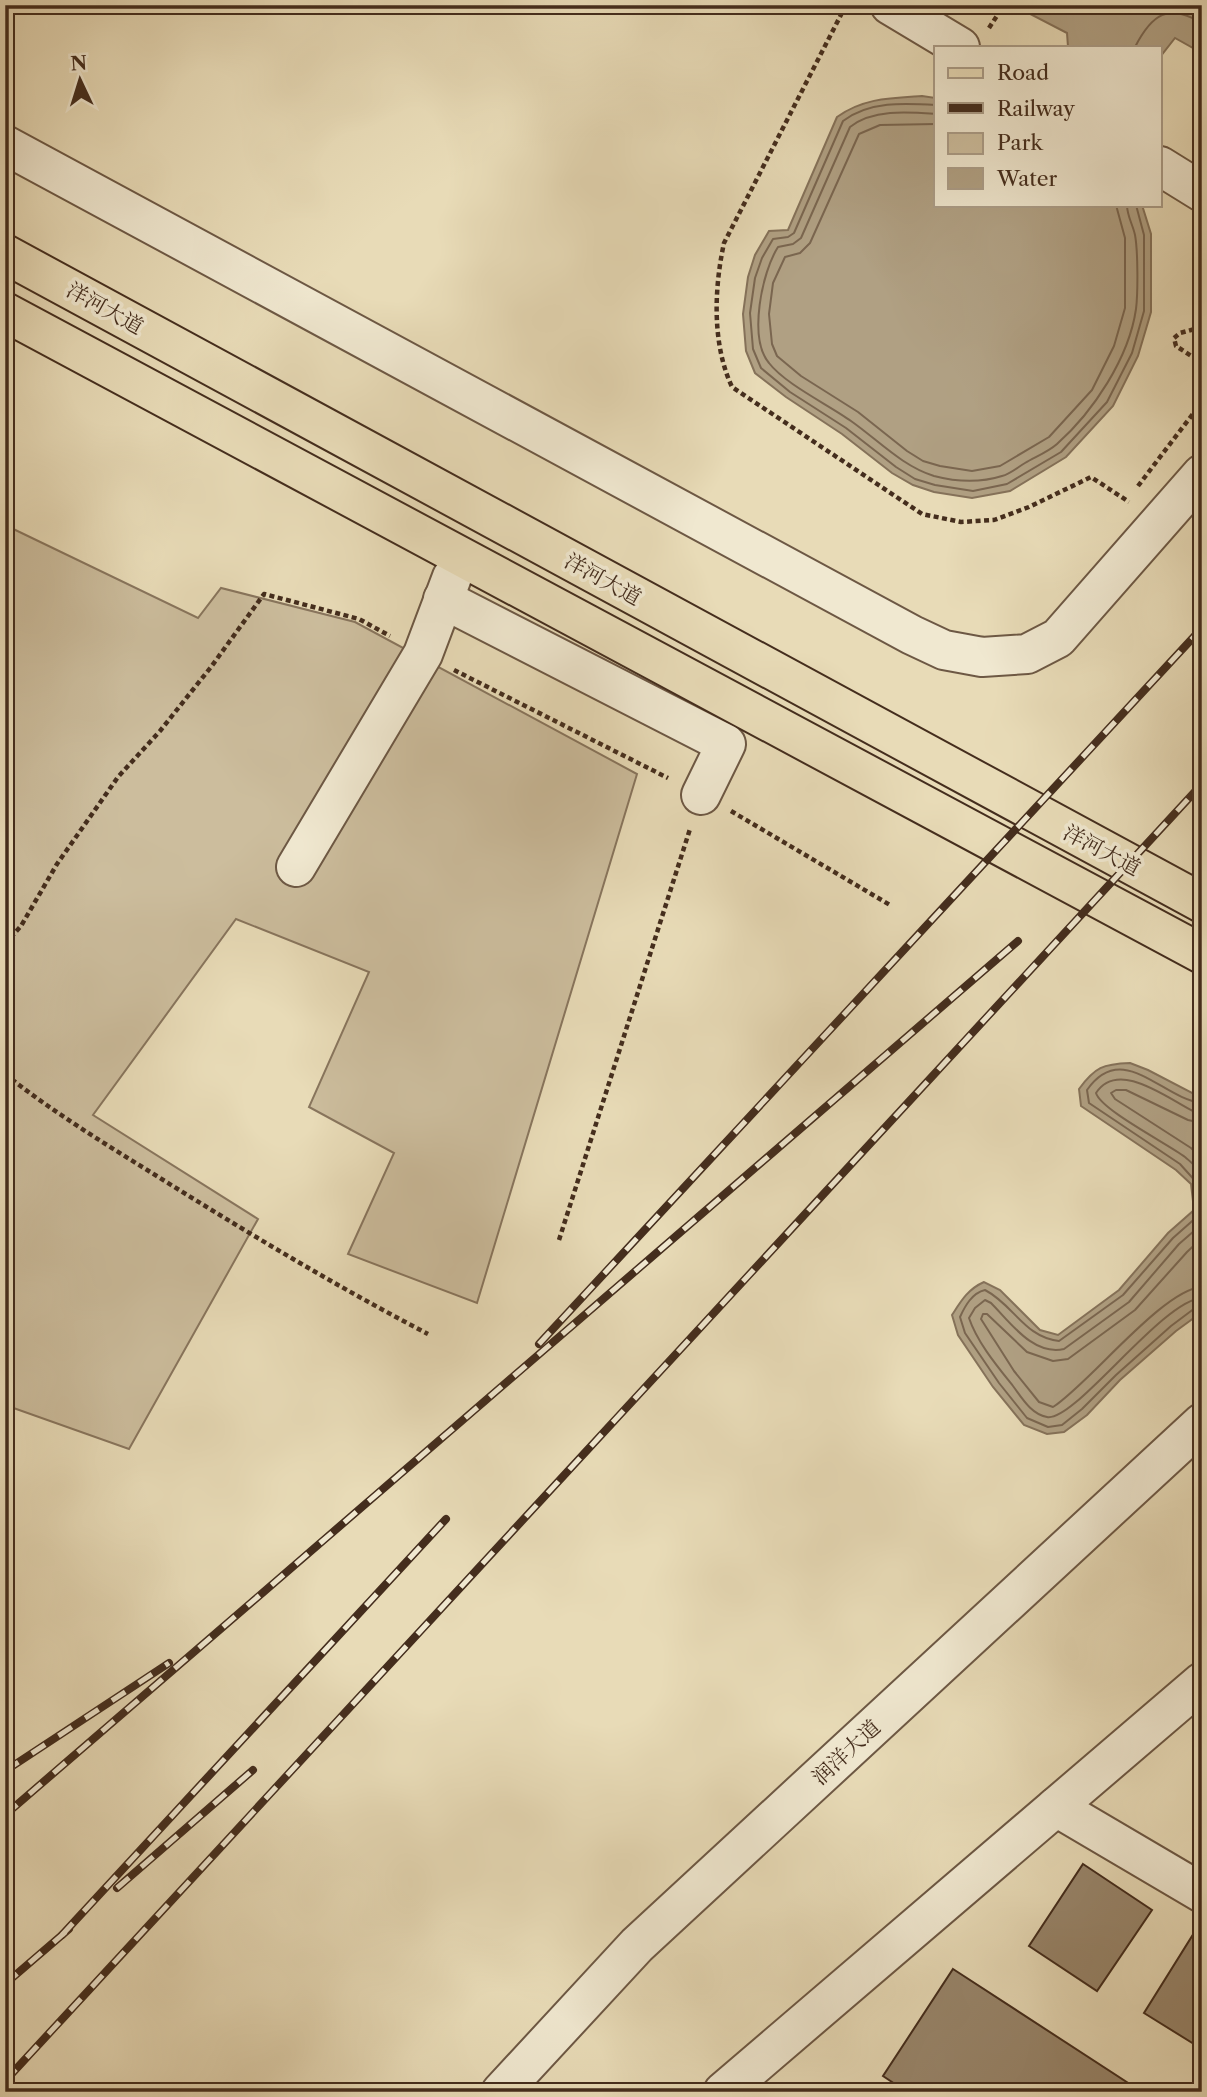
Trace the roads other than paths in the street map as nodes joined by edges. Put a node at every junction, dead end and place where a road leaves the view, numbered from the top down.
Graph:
1 (890, 5) edge
2 (958, 46) edge
3 (5, 145) edge
4 (1162, 167) edge
5 (1202, 191) edge
6 (5, 254) edge
7 (5, 312) edge
8 (1202, 474) edge
9 (459, 555) junction
10 (443, 599) junction
11 (701, 795) road end
12 (296, 867) dead end
13 (1202, 903) edge
14 (1202, 954) edge
15 (1202, 1423) edge
16 (1202, 1682) edge
17 (1056, 1807) junction
18 (1202, 1893) edge
19 (501, 2092) edge
20 (723, 2092) edge

1 - 2 street
3 - 8 street
4 - 5 street
6 - 13 main road, 洋河大道
7 - 9 main road, 洋河大道
9 - 10 street
9 - 14 main road, 洋河大道
10 - 11 street
10 - 12 street
15 - 19 street, 润洋大道
16 - 17 street
17 - 18 street
17 - 20 street

